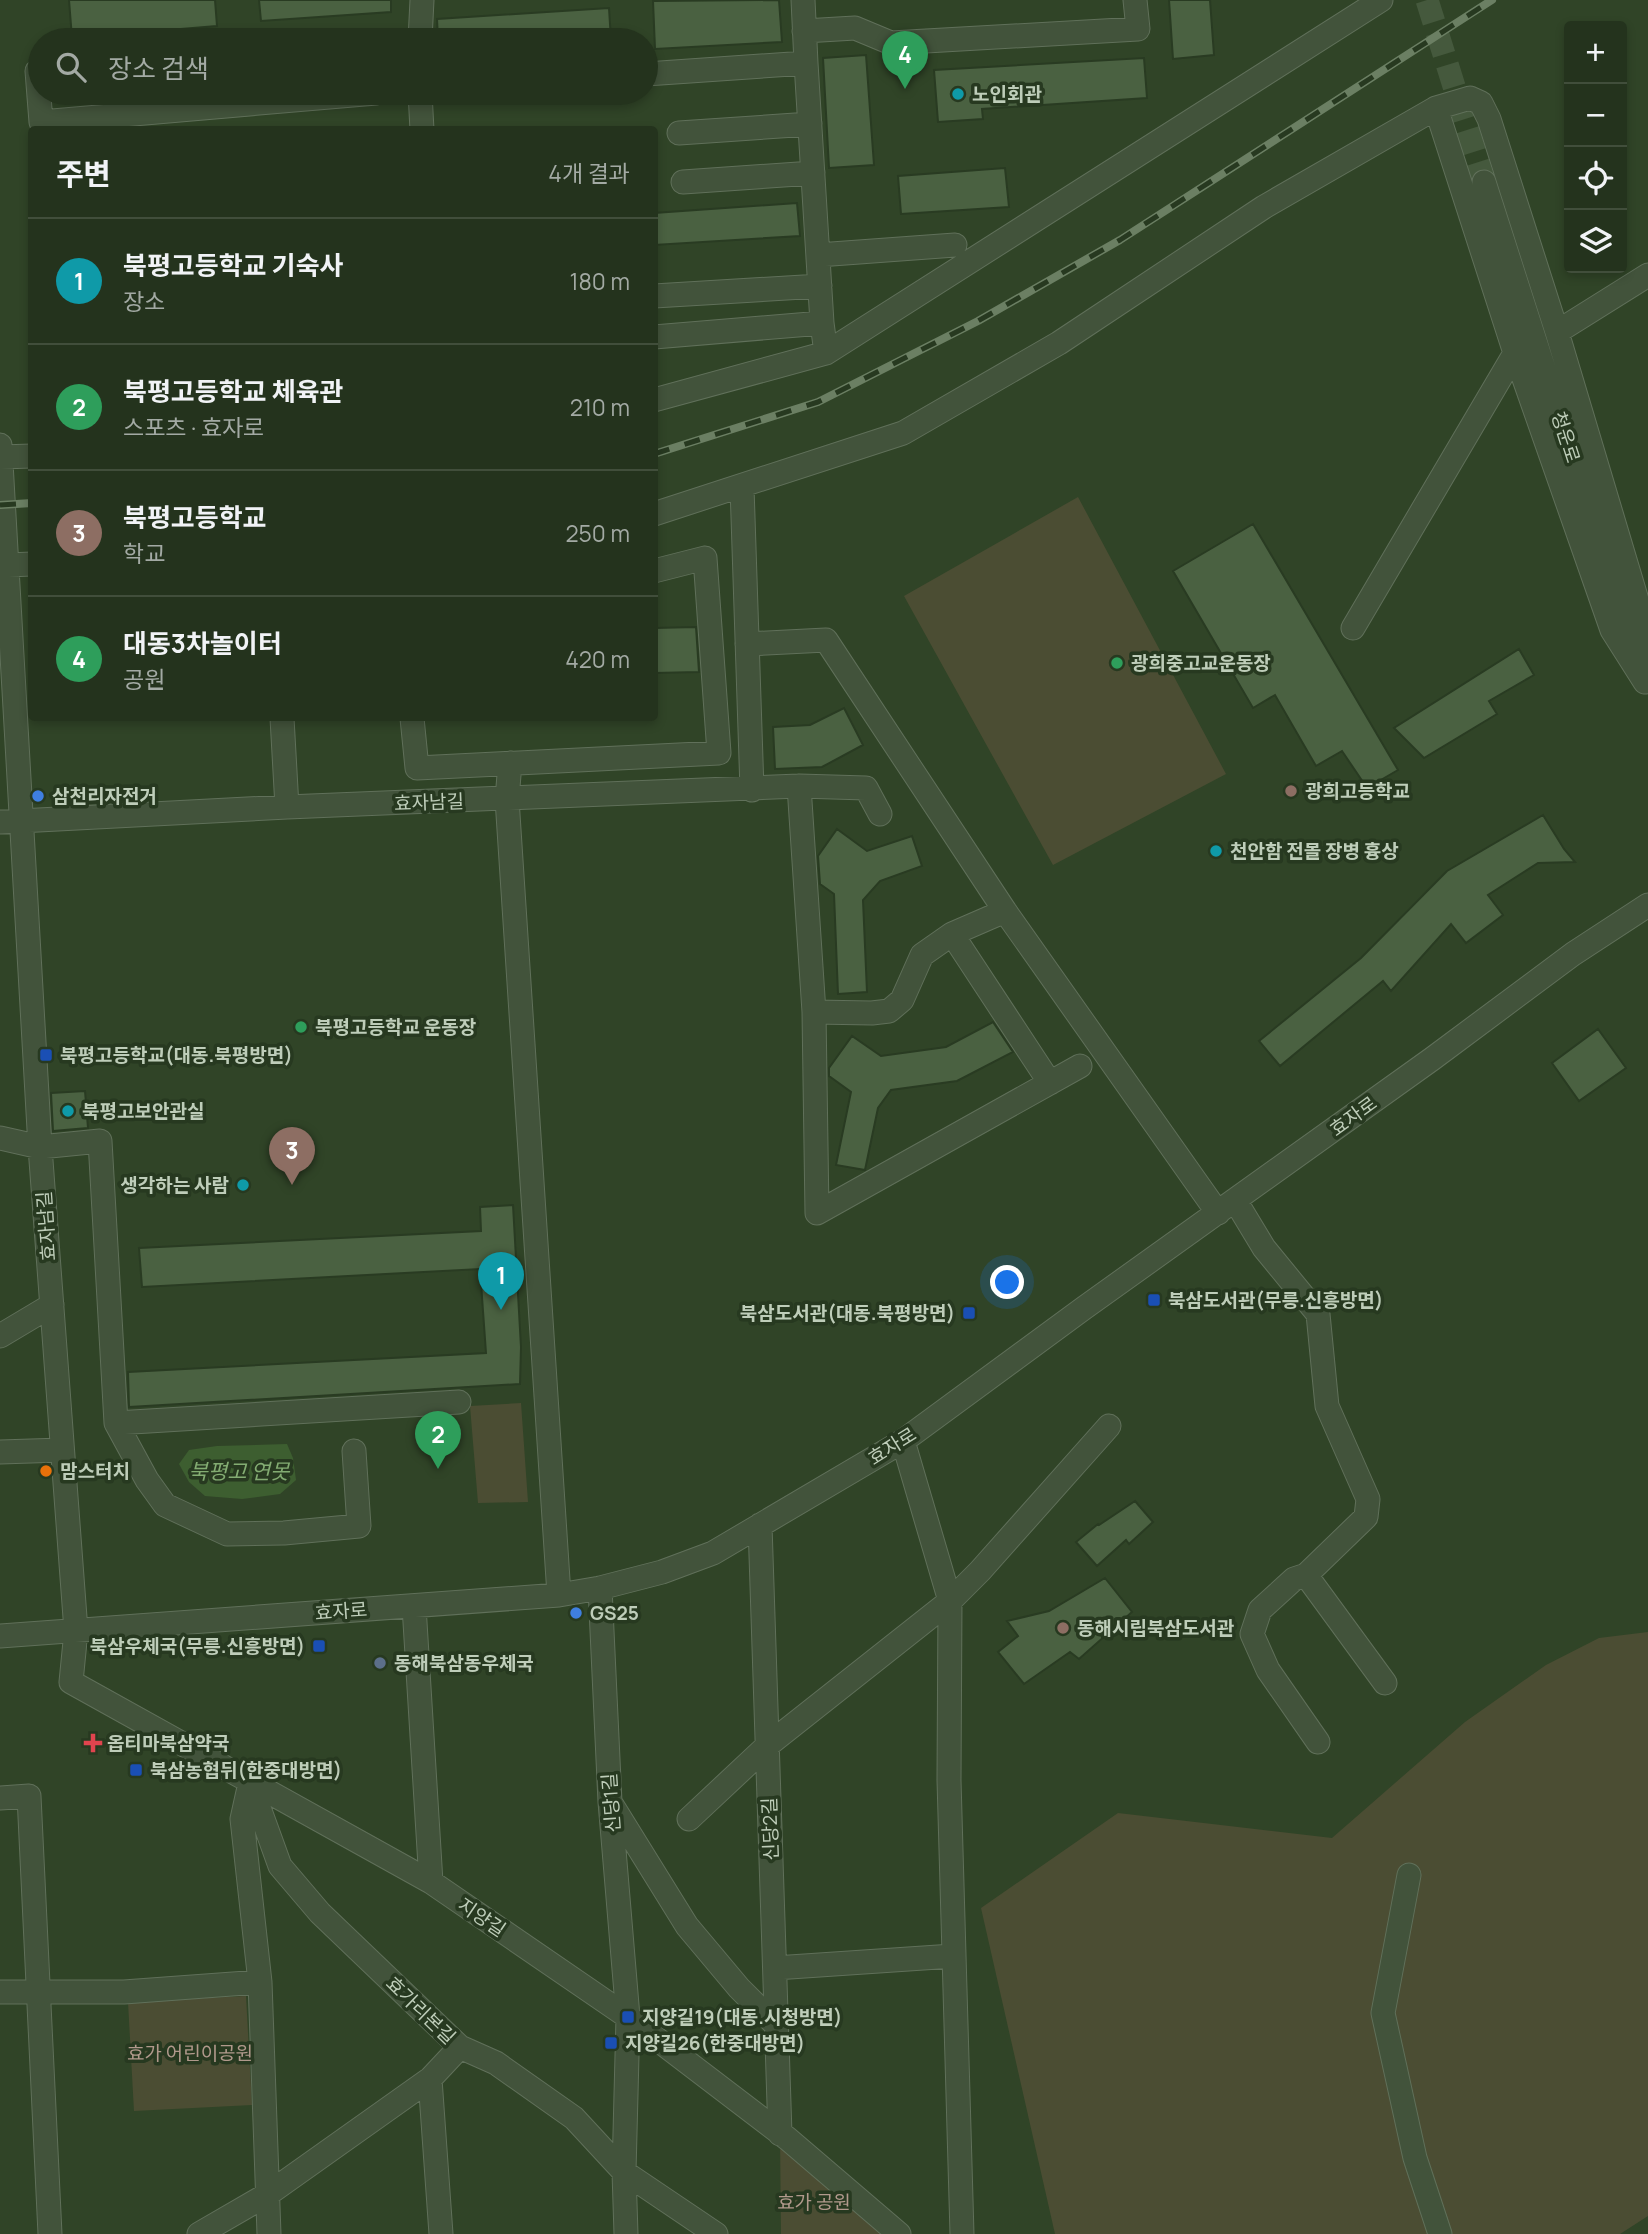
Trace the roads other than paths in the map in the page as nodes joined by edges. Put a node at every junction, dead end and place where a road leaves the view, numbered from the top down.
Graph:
1 (422, 0) edge
2 (803, 0) edge
3 (1135, 0) edge
4 (1381, 0) edge
5 (421, 28) edge
6 (804, 31) junction
7 (806, 63) junction
8 (658, 73) edge
9 (40, 105) edge
10 (237, 105) edge
11 (421, 105) edge
12 (1436, 108) junction
13 (810, 124) junction
14 (422, 126) edge
15 (678, 133) dead end
16 (813, 173) junction
17 (683, 182) dead end
18 (1484, 182) tunnel mouth
19 (955, 245) dead end
20 (818, 255) junction
21 (1648, 275) edge
22 (820, 286) junction
23 (658, 296) edge
24 (822, 324) junction
25 (1557, 332) junction
26 (658, 337) edge
27 (826, 353) junction
28 (1515, 354) junction
29 (658, 399) edge
30 (0, 445) edge
31 (28, 456) edge
32 (0, 457) edge
33 (742, 487) junction
34 (658, 513) edge
35 (28, 564) edge
36 (8, 565) junction
37 (658, 570) edge
38 (1353, 628) dead end
39 (747, 644) junction
40 (1646, 687) edge
41 (282, 721) edge
42 (412, 721) edge
43 (510, 764) junction
44 (799, 786) junction
45 (752, 790) junction
46 (507, 799) junction
47 (287, 807) junction
48 (880, 814) dead end
49 (11, 821) edge
50 (1648, 905) edge
51 (1005, 911) junction
52 (952, 934) junction
53 (814, 1012) junction
54 (1080, 1066) dead end
55 (1050, 1083) junction
56 (0, 1138) edge
57 (40, 1147) junction
58 (1226, 1206) junction
59 (52, 1305) junction
60 (0, 1336) edge
61 (459, 1402) dead end
62 (116, 1423) junction
63 (1109, 1426) dead end
64 (902, 1441) junction
65 (62, 1450) junction
66 (354, 1451) dead end
67 (0, 1452) edge
68 (760, 1525) junction
69 (1306, 1574) junction
70 (600, 1588) junction
71 (559, 1595) junction
72 (950, 1601) junction
73 (414, 1606) junction
74 (76, 1631) junction
75 (0, 1636) edge
76 (1385, 1684) dead end
77 (1318, 1742) dead end
78 (768, 1745) junction
79 (250, 1783) junction
80 (0, 1798) edge
81 (610, 1802) junction
82 (689, 1819) dead end
83 (1409, 1875) dead end
84 (430, 1882) junction
85 (953, 1956) junction
86 (775, 1968) junction
87 (260, 1982) junction
88 (0, 1992) edge
89 (38, 1992) junction
90 (628, 2017) junction
91 (777, 2026) junction
92 (460, 2048) junction
93 (430, 2079) junction
94 (780, 2134) junction
95 (624, 2172) junction
96 (268, 2194) junction
97 (50, 2234) edge
98 (199, 2234) edge
99 (270, 2234) edge
100 (441, 2234) edge
101 (626, 2234) edge
102 (716, 2234) edge
103 (899, 2234) edge
104 (962, 2234) edge
105 (1440, 2234) edge

1 - 5 street
2 - 6 street
3 - 6 street
4 - 27 street
6 - 7 street
7 - 8 street
7 - 13 street
9 - 10 street
11 - 14 street
12 - 25 street
12 - 28 street
12 - 33 street
13 - 15 street
13 - 16 street
16 - 17 street
16 - 20 street
18 - 40 street, 청운로
19 - 20 street
20 - 22 street
21 - 25 street
22 - 23 street
22 - 24 street
24 - 26 street
24 - 27 street
25 - 40 street
27 - 29 street
28 - 38 street
28 - 40 street
30 - 32 street, 효자남길
31 - 32 street
32 - 36 street, 효자남길
33 - 34 street
33 - 39 street
35 - 36 street
36 - 49 street, 효자남길
37 - 43 street
39 - 45 street
39 - 51 street
41 - 47 street
42 - 43 street
43 - 46 street
44 - 45 street, 효자남길
44 - 48 street, 효자남길
44 - 53 street
45 - 46 street, 효자남길
46 - 47 street, 효자남길
46 - 71 street
47 - 49 street, 효자남길
49 - 57 street, 효자남길
50 - 58 street, 효자로
51 - 52 street
51 - 58 street
52 - 53 street
52 - 55 street
53 - 55 street
54 - 55 street
56 - 57 street
57 - 59 street, 효자남길
57 - 62 street
58 - 64 street, 효자로
58 - 69 street
59 - 60 street
59 - 65 street, 효자남길
61 - 62 street
62 - 66 street
63 - 72 street
64 - 68 street, 효자로
64 - 72 street
65 - 67 street
65 - 74 street, 효자남길
68 - 70 street, 효자로
68 - 78 street, 신당2길
69 - 76 street
69 - 77 street
70 - 71 street, 효자로
70 - 81 street, 신당1길
71 - 73 street, 효자로
72 - 78 street
72 - 85 street
73 - 74 street, 효자로
73 - 84 street
74 - 75 street, 효자로
74 - 79 street, 지양길
78 - 82 street
78 - 86 street, 신당2길
79 - 84 street, 지양길
79 - 87 street
79 - 92 street, 효가리본길
80 - 89 street
81 - 90 street, 신당1길
81 - 91 street
83 - 105 street
84 - 90 street, 지양길
85 - 86 street
85 - 104 street
86 - 91 street, 신당2길
87 - 89 street
87 - 96 street
88 - 89 street
89 - 97 street
90 - 94 street, 지양길
90 - 95 street, 신당1길
91 - 94 street, 신당2길
92 - 93 street
92 - 95 street, 효가리본길
93 - 96 street
93 - 100 street
94 - 103 street, 지양길
95 - 101 street, 신당1길
95 - 102 street, 효가리본길
96 - 98 street
96 - 99 street

